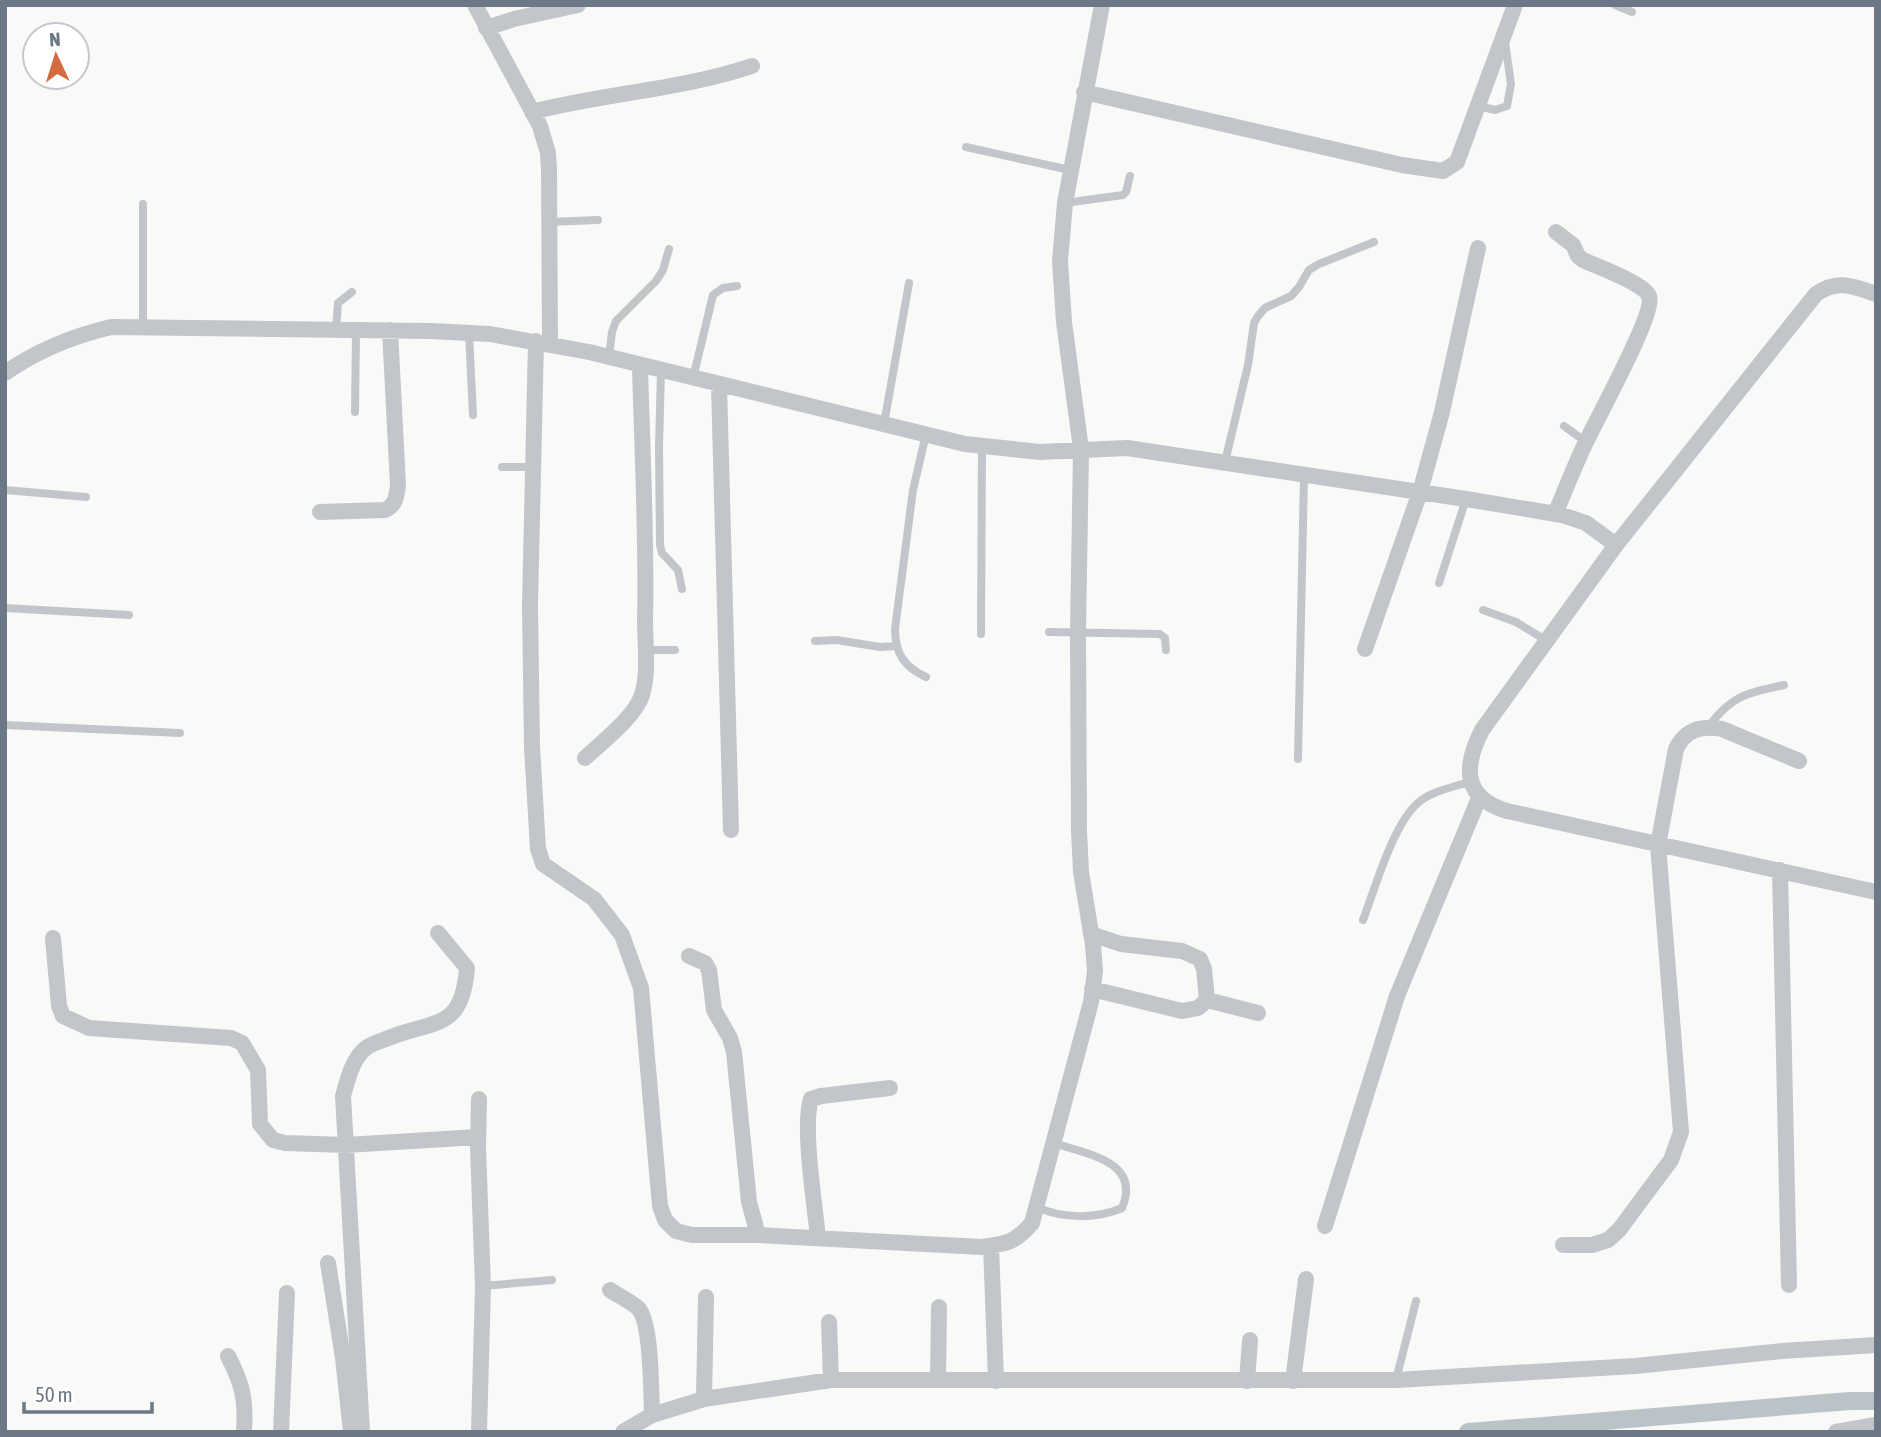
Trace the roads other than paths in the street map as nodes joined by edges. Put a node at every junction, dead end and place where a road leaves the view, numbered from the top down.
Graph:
1 (475, 5) edge
2 (578, 5) edge
3 (1102, 5) edge
4 (1514, 5) edge
5 (1615, 5) edge
6 (1632, 12) dead end
7 (486, 28) junction
8 (1504, 34) junction
9 (752, 66) dead end
10 (1084, 92) junction
11 (1478, 106) junction
12 (532, 112) junction
13 (966, 147) dead end
14 (1070, 170) junction
15 (1130, 176) dead end
16 (1065, 203) junction
17 (143, 204) dead end
18 (598, 220) dead end
19 (550, 222) junction
20 (1556, 232) dead end
21 (1374, 242) dead end
22 (669, 248) dead end
23 (1478, 248) dead end
24 (909, 283) dead end
25 (737, 286) dead end
26 (352, 292) dead end
27 (1876, 294) edge
28 (143, 327) junction
29 (336, 329) junction
30 (356, 330) junction
31 (390, 330) junction
32 (468, 333) junction
33 (543, 342) junction
34 (609, 357) junction
35 (640, 365) junction
36 (661, 370) junction
37 (5, 373) edge
38 (693, 378) junction
39 (719, 385) junction
40 (355, 412) dead end
41 (473, 415) dead end
42 (884, 424) junction
43 (1564, 426) dead end
44 (926, 434) junction
45 (1586, 442) junction
46 (982, 445) junction
47 (1082, 449) junction
48 (1225, 462) junction
49 (502, 467) dead end
50 (534, 467) junction
51 (1304, 476) junction
52 (5, 490) edge
53 (1420, 492) junction
54 (86, 497) dead end
55 (1466, 499) junction
56 (320, 512) dead end
57 (1555, 514) junction
58 (1616, 545) junction
59 (1439, 583) dead end
60 (681, 589) dead end
61 (5, 608) edge
62 (1483, 610) dead end
63 (129, 615) dead end
64 (1049, 632) dead end
65 (1079, 632) junction
66 (981, 634) dead end
67 (816, 641) dead end
68 (1547, 641) junction
69 (897, 646) junction
70 (1365, 649) dead end
71 (645, 650) junction
72 (675, 650) dead end
73 (1166, 650) dead end
74 (926, 677) dead end
75 (1784, 685) dead end
76 (5, 724) edge
77 (1709, 726) junction
78 (180, 733) dead end
79 (585, 758) dead end
80 (1298, 759) dead end
81 (1800, 761) dead end
82 (1469, 782) junction
83 (1479, 798) junction
84 (731, 830) dead end
85 (1658, 845) junction
86 (1780, 870) junction
87 (1876, 892) edge
88 (1363, 920) dead end
89 (438, 933) dead end
90 (1091, 934) junction
91 (53, 938) dead end
92 (689, 956) dead end
93 (1093, 989) junction
94 (1206, 1000) junction
95 (1258, 1013) dead end
96 (890, 1088) dead end
97 (479, 1099) dead end
98 (478, 1137) junction
99 (1054, 1143) junction
100 (346, 1145) junction
101 (1037, 1208) junction
102 (1325, 1226) dead end
103 (758, 1235) junction
104 (818, 1238) junction
105 (1563, 1244) dead end
106 (990, 1246) junction
107 (328, 1263) dead end
108 (1306, 1279) dead end
109 (552, 1280) dead end
110 (1789, 1285) dead end
111 (483, 1286) junction
112 (610, 1290) dead end
113 (287, 1293) dead end
114 (706, 1297) dead end
115 (1416, 1300) dead end
116 (939, 1307) dead end
117 (829, 1322) dead end
118 (1250, 1340) dead end
119 (1876, 1345) edge
120 (228, 1356) dead end
121 (831, 1380) junction
122 (938, 1380) junction
123 (1396, 1380) junction
124 (996, 1381) junction
125 (1247, 1381) junction
126 (1293, 1381) junction
127 (704, 1399) junction
128 (652, 1415) junction
129 (1876, 1425) edge
130 (244, 1432) edge
131 (281, 1432) edge
132 (351, 1432) edge
133 (362, 1432) edge
134 (479, 1432) edge
135 (622, 1432) edge
136 (1836, 1432) edge

1 - 7 street
2 - 7 street
3 - 10 street
4 - 8 street
5 - 6 lane
7 - 12 street
8 - 11 street
8 - 11 lane
9 - 12 street
10 - 11 street
10 - 14 street
12 - 19 street
13 - 14 lane
14 - 16 street
15 - 16 lane
16 - 47 street
17 - 28 lane
18 - 19 lane
19 - 33 street
20 - 45 street
21 - 48 lane
22 - 34 lane
23 - 53 street
24 - 42 lane
25 - 38 lane
26 - 29 lane
27 - 58 street
28 - 29 street
28 - 37 street
29 - 30 street
30 - 31 street
30 - 40 lane
31 - 32 street
31 - 56 street
32 - 33 street
32 - 41 lane
33 - 34 street
33 - 50 street
34 - 35 street
35 - 36 street
35 - 71 street
36 - 38 street
36 - 60 lane
38 - 39 street
39 - 42 street
39 - 84 street
42 - 44 street
43 - 45 lane
44 - 46 street
44 - 69 lane
45 - 57 street
46 - 47 street
46 - 66 lane
47 - 48 street
47 - 65 street
48 - 51 street
49 - 50 lane
50 - 103 street
51 - 53 street
51 - 80 lane
52 - 54 lane
53 - 55 street
53 - 70 street
55 - 57 street
55 - 59 lane
57 - 58 street
58 - 68 street
61 - 63 lane
62 - 68 lane
64 - 65 lane
65 - 73 lane
65 - 90 street
67 - 69 lane
68 - 82 street
69 - 74 lane
71 - 72 lane
71 - 79 street
75 - 77 lane
76 - 78 lane
77 - 81 street
77 - 85 street
82 - 83 street
82 - 88 lane
83 - 85 street
83 - 102 street
85 - 86 street
85 - 105 street
86 - 87 street
86 - 110 street
89 - 100 street
90 - 93 street
90 - 94 street
91 - 100 street
92 - 103 street
93 - 94 street
93 - 99 street
94 - 95 street
96 - 104 street
97 - 98 street
98 - 100 street
98 - 111 street
99 - 101 street
99 - 101 lane
100 - 133 street
101 - 106 street
103 - 104 street
104 - 106 street
106 - 124 street
107 - 132 street
108 - 126 street
109 - 111 lane
111 - 134 street
112 - 128 street
113 - 131 street
114 - 127 street
115 - 123 lane
116 - 122 street
117 - 121 street
118 - 125 street
119 - 123 street
120 - 130 street
121 - 122 street
121 - 127 street
122 - 124 street
123 - 126 street
124 - 125 street
125 - 126 street
127 - 128 street
128 - 135 street
129 - 136 street

